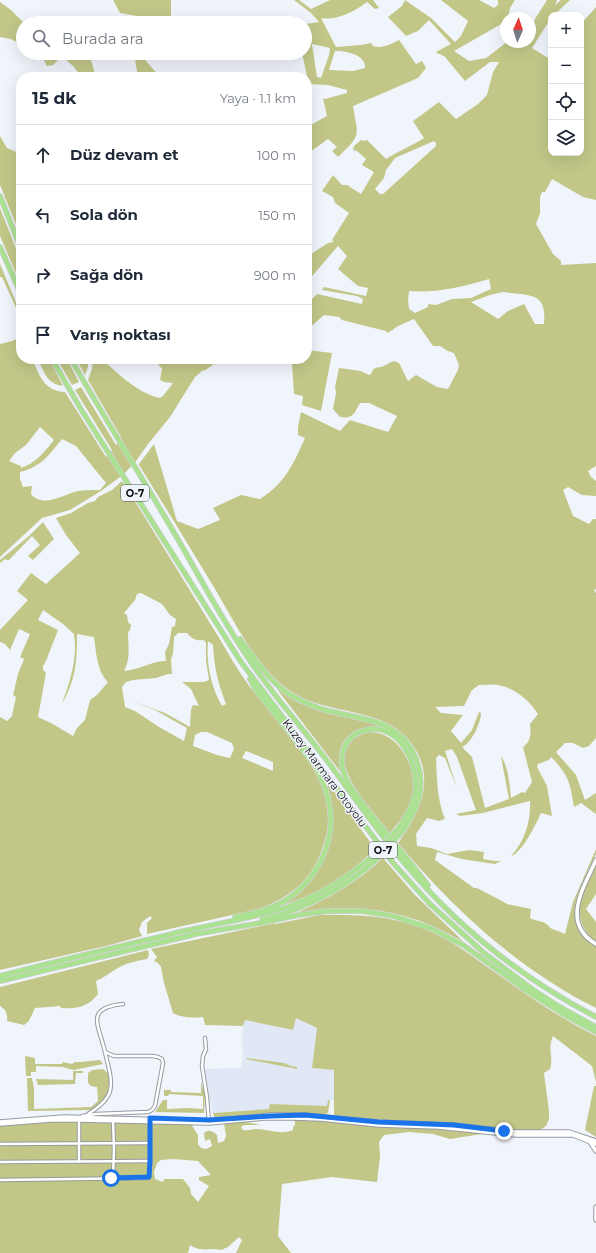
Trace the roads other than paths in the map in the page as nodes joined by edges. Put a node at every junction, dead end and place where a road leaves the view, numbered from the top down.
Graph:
1 (0, 196) edge
2 (16, 236) edge
3 (0, 247) edge
4 (16, 283) edge
5 (55, 364) edge
6 (74, 364) edge
7 (224, 619) junction
8 (241, 662) junction
9 (400, 831) junction
10 (596, 860) edge
11 (447, 909) junction
12 (189, 933) junction
13 (596, 944) edge
14 (0, 976) edge
15 (0, 982) edge
16 (123, 1004) dead end
17 (596, 1015) edge
18 (596, 1027) edge
19 (596, 1032) edge
20 (205, 1038) dead end
21 (105, 1052) junction
22 (87, 1115) junction
23 (79, 1118) junction
24 (113, 1119) junction
25 (150, 1120) junction
26 (209, 1122) junction
27 (0, 1123) edge
28 (588, 1140) junction
29 (596, 1141) edge
30 (150, 1142) junction
31 (78, 1143) junction
32 (114, 1143) junction
33 (0, 1144) edge
34 (596, 1144) edge
35 (596, 1151) edge
36 (150, 1161) junction
37 (0, 1162) edge
38 (79, 1162) junction
39 (113, 1162) junction
40 (113, 1178) junction
41 (0, 1180) edge
42 (596, 1207) edge
43 (596, 1220) edge

1 - 2 highway
3 - 4 highway
5 - 8 highway, Kuzey Marmara Otoyolu / O-7
6 - 7 highway, O-7
7 - 9 highway
7 - 11 highway, Kuzey Marmara Otoyolu / O-7
8 - 12 highway
8 - 18 highway, Kuzey Marmara Otoyolu / O-7
9 - 11 highway
9 - 12 highway, bridge
10 - 13 main road
11 - 17 highway, Kuzey Marmara Otoyolu / O-7
12 - 14 highway
12 - 15 highway
12 - 19 highway
16 - 21 street
20 - 26 street
21 - 22 street
21 - 22 street
22 - 23 street
23 - 24 main road
23 - 27 main road
23 - 31 street
24 - 25 main road
24 - 32 street
25 - 26 main road
25 - 30 street
26 - 28 main road
26 - 29 main road
28 - 34 main road
28 - 35 main road
30 - 32 street
30 - 36 street
31 - 32 street
31 - 33 street
31 - 38 street
32 - 39 street
36 - 39 street
36 - 40 street
37 - 38 street
38 - 39 street
39 - 40 street
40 - 41 street
42 - 43 main road

